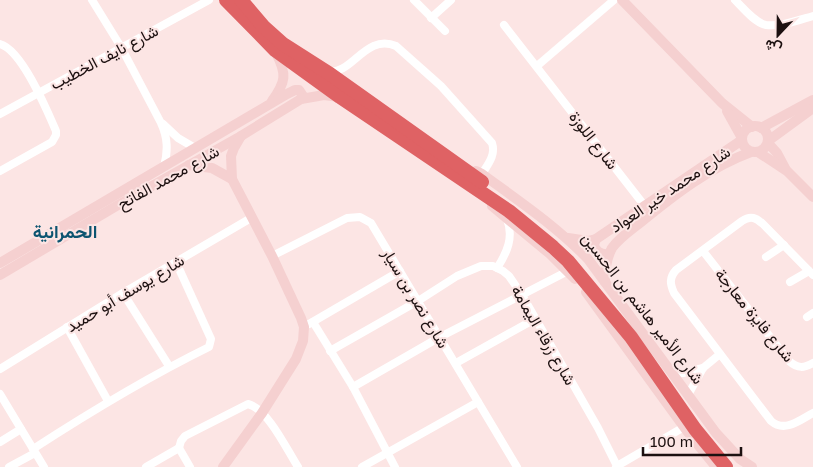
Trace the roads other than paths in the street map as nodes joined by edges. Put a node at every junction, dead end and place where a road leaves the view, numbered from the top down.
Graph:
1 (92, 0) edge
2 (209, 0) edge
3 (226, 0) edge
4 (241, 0) edge
5 (414, 0) edge
6 (451, 0) edge
7 (614, 0) edge
8 (622, 0) edge
9 (735, 0) edge
10 (813, 16) edge
11 (431, 18) junction
12 (504, 26) dead end
13 (445, 31) dead end
14 (0, 44) edge
15 (121, 47) junction
16 (274, 50) junction
17 (537, 66) junction
18 (341, 75) junction
19 (39, 92) junction
20 (340, 97) junction
21 (301, 100) junction
22 (813, 100) edge
23 (272, 102) junction
24 (722, 103) junction
25 (813, 108) edge
26 (0, 114) edge
27 (162, 123) junction
28 (756, 127) junction
29 (241, 136) junction
30 (742, 139) junction
31 (768, 142) junction
32 (195, 148) junction
33 (755, 152) junction
34 (189, 165) junction
35 (164, 167) junction
36 (0, 171) edge
37 (787, 171) junction
38 (467, 172) junction
39 (482, 174) junction
40 (232, 179) junction
41 (476, 189) junction
42 (811, 192) edge
43 (648, 210) junction
44 (251, 218) junction
45 (507, 219) junction
46 (568, 238) junction
47 (596, 239) junction
48 (784, 245) junction
49 (703, 250) junction
50 (609, 254) junction
51 (272, 256) junction
52 (766, 257) dead end
53 (176, 262) junction
54 (0, 263) edge
55 (497, 268) junction
56 (400, 271) junction
57 (568, 271) junction
58 (811, 273) edge
59 (0, 275) edge
60 (605, 282) junction
61 (790, 282) dead end
62 (123, 293) junction
63 (522, 295) junction
64 (418, 301) junction
65 (535, 319) junction
66 (308, 325) junction
67 (67, 327) junction
68 (440, 337) junction
69 (330, 350) junction
70 (720, 354) junction
71 (456, 363) junction
72 (813, 363) edge
73 (169, 366) junction
74 (703, 368) junction
75 (0, 369) edge
76 (673, 374) junction
77 (353, 387) junction
78 (0, 394) edge
79 (688, 395) junction
80 (108, 401) junction
81 (478, 402) junction
82 (262, 413) junction
83 (813, 413) edge
84 (694, 427) junction
85 (21, 429) junction
86 (0, 442) edge
87 (179, 448) junction
88 (34, 451) junction
89 (387, 453) junction
90 (739, 464) edge
91 (9, 467) edge
92 (44, 467) edge
93 (146, 467) edge
94 (190, 467) edge
95 (223, 467) edge
96 (298, 467) edge
97 (362, 467) edge
98 (395, 467) edge
99 (517, 467) edge
100 (616, 467) edge
101 (716, 467) edge
102 (726, 467) edge
103 (752, 467) edge

1 - 15 street
2 - 15 street, شارع نايف الخطيب
3 - 16 highway, شارع الأمير هاشم بن الحسين
4 - 18 highway, شارع الأمير هاشم بن الحسين
5 - 11 street
6 - 11 street
7 - 17 street
8 - 24 main road
9 - 10 street
11 - 13 street
12 - 17 street, شارع اللوزة
14 - 19 street
15 - 19 street, شارع نايف الخطيب
15 - 27 street
16 - 20 highway, شارع الأمير هاشم بن الحسين
16 - 23 main road
17 - 43 street, شارع اللوزة
18 - 38 highway, شارع الأمير هاشم بن الحسين
18 - 39 street
19 - 26 street, شارع نايف الخطيب
19 - 36 street
20 - 21 main road, شارع محمد الفاتح
20 - 41 highway, شارع الأمير هاشم بن الحسين
21 - 23 main road, شارع محمد الفاتح
21 - 29 main road, شارع محمد الفاتح
22 - 28 main road
23 - 32 main road, شارع محمد الفاتح
24 - 28 main road
24 - 30 main road
25 - 31 main road
27 - 32 street
27 - 35 street
28 - 30 main road
28 - 31 main road
29 - 34 main road, شارع محمد الفاتح
29 - 40 main road
30 - 33 main road
30 - 43 main road, شارع محمد خير العواد
31 - 33 main road
31 - 37 main road
32 - 35 main road, شارع محمد الفاتح
33 - 37 main road
33 - 43 main road, شارع محمد خير العواد
34 - 40 main road
34 - 59 main road, شارع محمد الفاتح
35 - 54 main road, شارع محمد الفاتح
37 - 42 main road
38 - 39 main road, شارع الأمير هاشم بن الحسين
38 - 84 highway, شارع الأمير هاشم بن الحسين
39 - 46 main road, شارع الأمير هاشم بن الحسين
40 - 44 main road
41 - 45 main road, شارع الأمير هاشم بن الحسين
41 - 84 highway, شارع الأمير هاشم بن الحسين
43 - 47 main road, شارع محمد خير العواد
43 - 50 main road, شارع محمد خير العواد
44 - 51 main road
44 - 53 street, شارع يوسف أبو حميد
45 - 55 street
45 - 57 main road, شارع الأمير هاشم بن الحسين
46 - 47 main road, شارع محمد خير العواد
46 - 60 main road, شارع الأمير هاشم بن الحسين
47 - 50 main road
48 - 49 street
48 - 52 street
48 - 58 street
49 - 70 street
49 - 72 street, شارع فايزة معارجة
50 - 60 main road, شارع محمد خير العواد
51 - 56 street, شارع نصر بن سيار
51 - 66 main road
53 - 62 street, شارع يوسف أبو حميد
53 - 73 street
55 - 63 street, شارع زرقاء اليمامة
55 - 64 street
56 - 64 street, شارع نصر بن سيار
56 - 66 street
57 - 63 street
57 - 84 main road, شارع الأمير هاشم بن الحسين
58 - 61 street
60 - 76 main road, شارع الأمير هاشم بن الحسين
62 - 67 street, شارع يوسف أبو حميد
62 - 73 street
63 - 65 street, شارع زرقاء اليمامة
63 - 68 street
64 - 68 street, شارع نصر بن سيار
64 - 69 street
65 - 71 street
65 - 100 street, شارع زرقاء اليمامة
66 - 69 street
66 - 82 main road
67 - 75 street, شارع يوسف أبو حميد
67 - 80 street
68 - 71 street, شارع نصر بن سيار
68 - 77 street
69 - 77 street
70 - 74 street
70 - 83 street
71 - 81 street, شارع نصر بن سيار
73 - 80 street
74 - 76 street
74 - 79 street
76 - 79 main road, شارع الأمير هاشم بن الحسين
77 - 89 street
78 - 85 street
79 - 90 main road, شارع الأمير هاشم بن الحسين
80 - 88 street
81 - 89 street
81 - 99 street, شارع نصر بن سيار
82 - 87 street
82 - 95 main road
82 - 96 street
84 - 90 highway, شارع الأمير هاشم بن الحسين
84 - 100 street
84 - 101 main road, شارع الأمير هاشم بن الحسين
84 - 102 highway, شارع الأمير هاشم بن الحسين
85 - 86 street
85 - 88 street
87 - 93 street
87 - 94 street
88 - 91 street
88 - 92 street
89 - 97 street
89 - 98 street
90 - 103 main road, شارع الأمير هاشم بن الحسين

